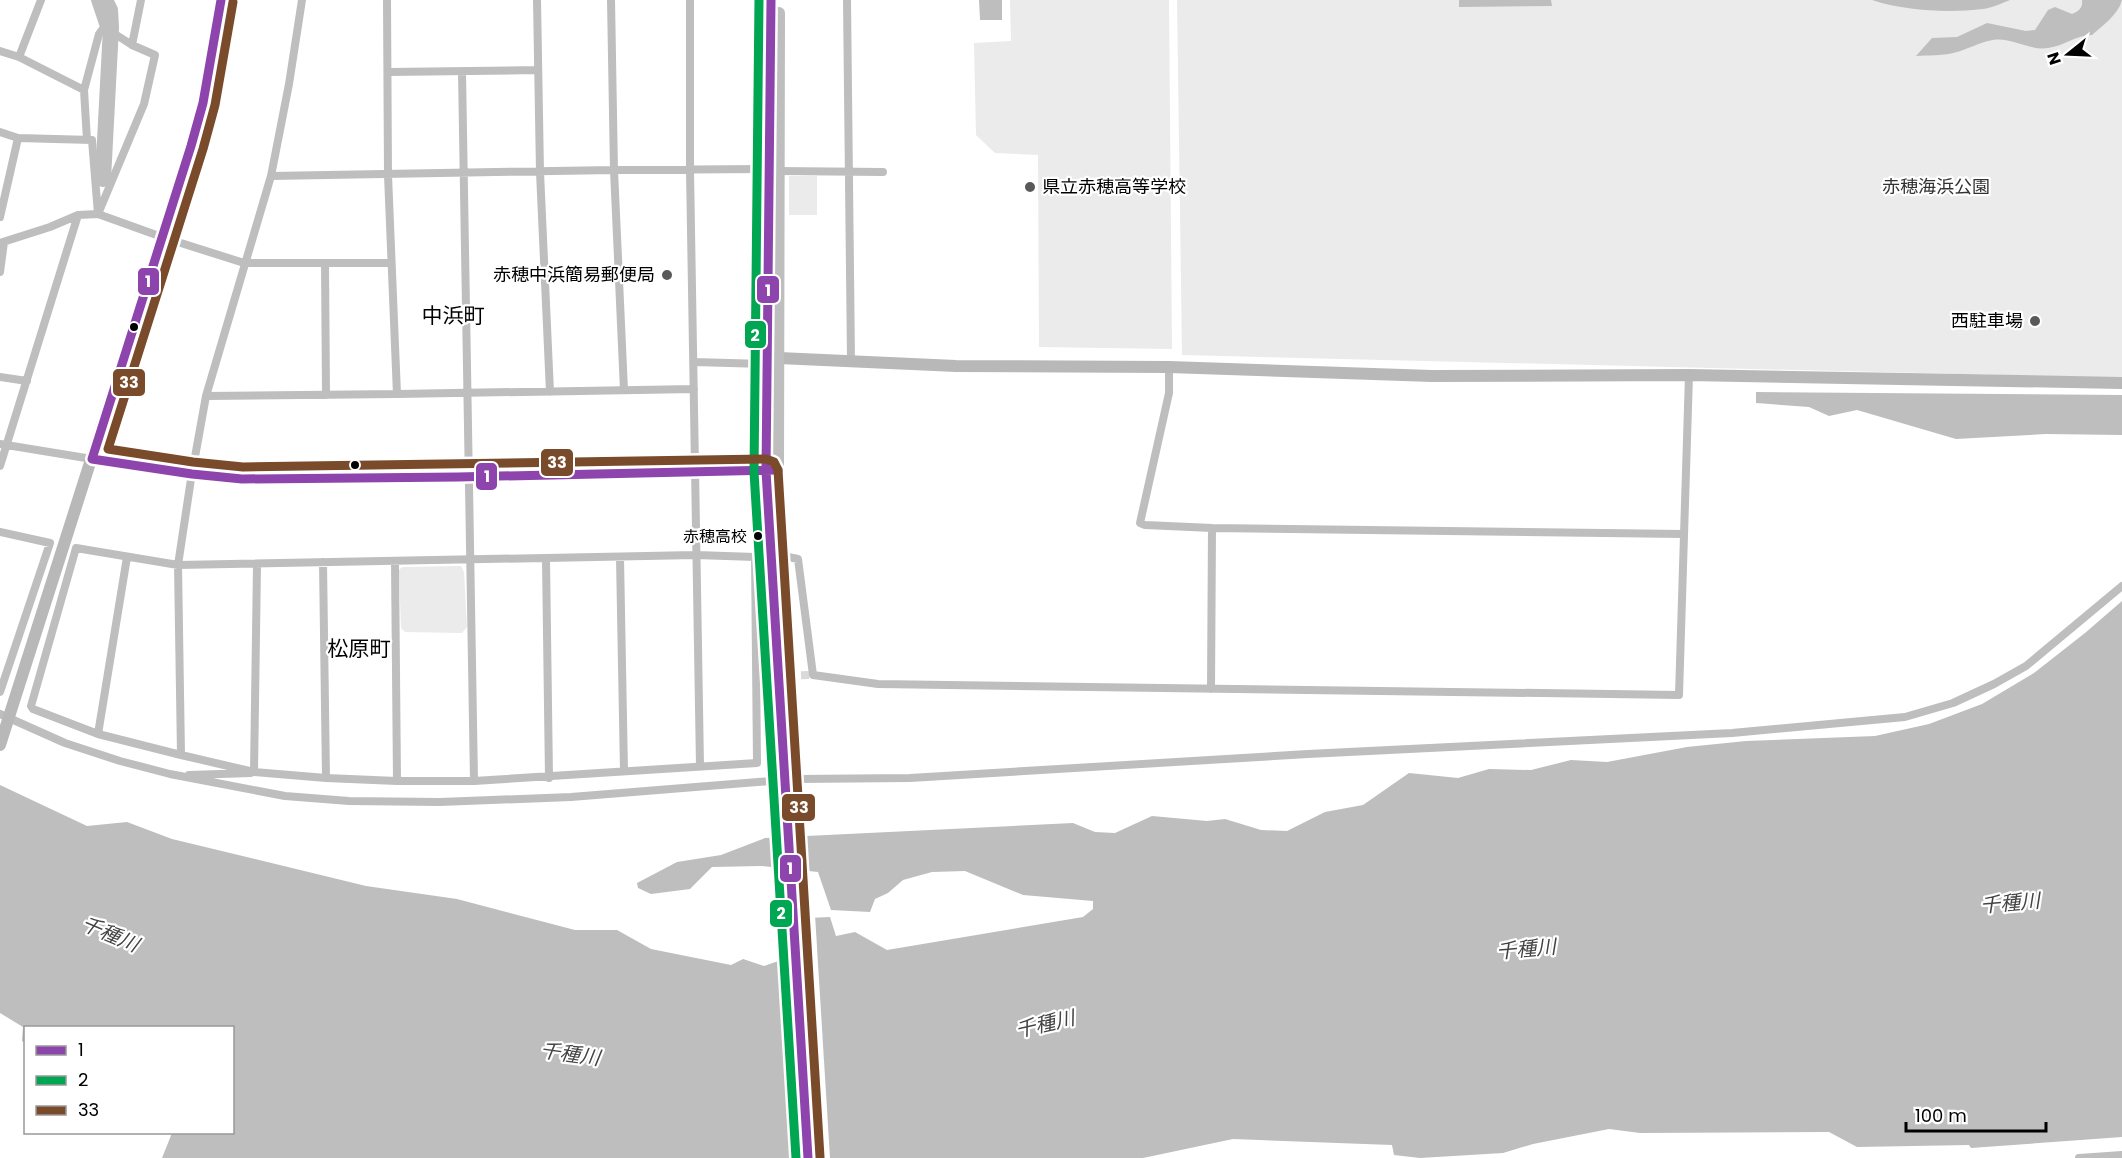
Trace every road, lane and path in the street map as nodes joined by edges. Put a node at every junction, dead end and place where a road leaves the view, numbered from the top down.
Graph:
1 (41, 0) edge
2 (95, 0) edge
3 (141, 0) edge
4 (220, 0) edge
5 (302, 0) edge
6 (387, 0) edge
7 (537, 0) edge
8 (611, 0) edge
9 (690, 0) edge
10 (771, 0) edge
11 (779, 0) edge
12 (847, 0) edge
13 (104, 27) junction
14 (132, 45) junction
15 (0, 51) edge
16 (20, 57) junction
17 (538, 70) junction
18 (389, 72) junction
19 (462, 72) junction
20 (84, 90) junction
21 (0, 132) edge
22 (18, 138) junction
23 (87, 140) junction
24 (614, 170) junction
25 (690, 170) junction
26 (773, 170) junction
27 (540, 172) junction
28 (849, 172) junction
29 (883, 172) dead end
30 (465, 173) junction
31 (388, 175) junction
32 (271, 176) junction
33 (78, 214) junction
34 (98, 214) junction
35 (0, 217) edge
36 (162, 237) junction
37 (2, 243) edge
38 (244, 263) junction
39 (391, 263) junction
40 (325, 264) junction
41 (0, 272) edge
42 (779, 358) junction
43 (851, 361) junction
44 (694, 362) junction
45 (767, 364) junction
46 (1169, 367) junction
47 (1689, 375) junction
48 (0, 377) edge
49 (27, 381) junction
50 (2122, 383) edge
51 (694, 389) junction
52 (624, 390) junction
53 (550, 392) junction
54 (468, 393) junction
55 (397, 394) junction
56 (326, 395) junction
57 (206, 396) junction
58 (3, 445) edge
59 (92, 459) junction
60 (0, 466) edge
61 (772, 470) junction
62 (695, 473) junction
63 (192, 474) junction
64 (470, 477) junction
65 (1212, 528) junction
66 (0, 532) edge
67 (1683, 534) junction
68 (696, 555) junction
69 (127, 557) junction
70 (755, 557) junction
71 (777, 557) junction
72 (620, 558) junction
73 (546, 559) junction
74 (470, 560) junction
75 (323, 562) junction
76 (395, 562) junction
77 (178, 565) junction
78 (257, 565) junction
79 (2122, 586) edge
80 (1211, 689) junction
81 (0, 692) edge
82 (5, 718) edge
83 (98, 734) junction
84 (0, 745) edge
85 (181, 755) junction
86 (700, 766) junction
87 (624, 771) junction
88 (254, 772) junction
89 (170, 774) junction
90 (549, 777) junction
91 (326, 778) junction
92 (398, 781) junction
93 (474, 781) junction
94 (791, 783) junction
95 (2122, 1155) edge
96 (808, 1158) edge
97 (819, 1158) edge
98 (2079, 1158) edge

1 - 16 street
2 - 13 street
3 - 14 street
4 - 36 street
5 - 32 street
6 - 18 street
7 - 17 street
8 - 24 street
9 - 25 street
10 - 26 main road
11 - 26 main road
12 - 28 street
13 - 14 street
13 - 20 street
14 - 34 street
15 - 16 street
16 - 20 street
17 - 19 street
17 - 27 street
18 - 19 street
18 - 31 street
19 - 30 street
20 - 23 street
21 - 22 street
22 - 23 street
22 - 35 street
23 - 34 street
24 - 25 street
24 - 27 street
24 - 52 street
25 - 26 street
25 - 44 street
26 - 28 street
26 - 42 main road
26 - 45 main road
27 - 30 street
27 - 53 street
28 - 29 street
28 - 43 street
30 - 31 street
30 - 54 street
31 - 32 street
31 - 39 street
32 - 38 street
33 - 34 street
33 - 37 street
33 - 49 street
34 - 36 street
36 - 38 street
36 - 59 street
37 - 41 street
38 - 40 street
38 - 57 street
39 - 40 street
39 - 55 street
40 - 56 street
42 - 43 street
42 - 45 street
42 - 61 main road
43 - 46 street
44 - 45 street
44 - 51 street
45 - 61 main road
46 - 47 street
46 - 65 street
47 - 50 street
47 - 67 street
48 - 49 street
49 - 58 street
51 - 52 street
51 - 62 street
52 - 53 street
53 - 54 street
54 - 55 street
54 - 64 street
55 - 56 street
56 - 57 street
57 - 63 street
58 - 59 street
58 - 60 street
59 - 63 street
59 - 82 street
61 - 62 street
61 - 71 main road
62 - 64 street
62 - 68 street
63 - 64 street
63 - 77 street
64 - 74 street
65 - 67 street
65 - 80 street
66 - 81 street
67 - 80 street
68 - 70 street
68 - 72 street
68 - 86 street
69 - 77 street
69 - 83 street
69 - 83 street
70 - 71 street
70 - 86 street
71 - 80 street
71 - 94 main road
72 - 73 street
72 - 87 street
73 - 74 street
73 - 90 street
74 - 76 street
74 - 93 street
75 - 76 street
75 - 78 street
75 - 91 street
76 - 92 street
77 - 78 street
77 - 85 street
78 - 88 street
79 - 94 street
82 - 84 street
82 - 89 street
83 - 85 street
85 - 88 street
86 - 87 street
87 - 90 street
88 - 89 street
88 - 91 street
89 - 94 street
90 - 93 street
91 - 92 street
92 - 93 street
94 - 96 main road
94 - 97 main road
95 - 98 street

